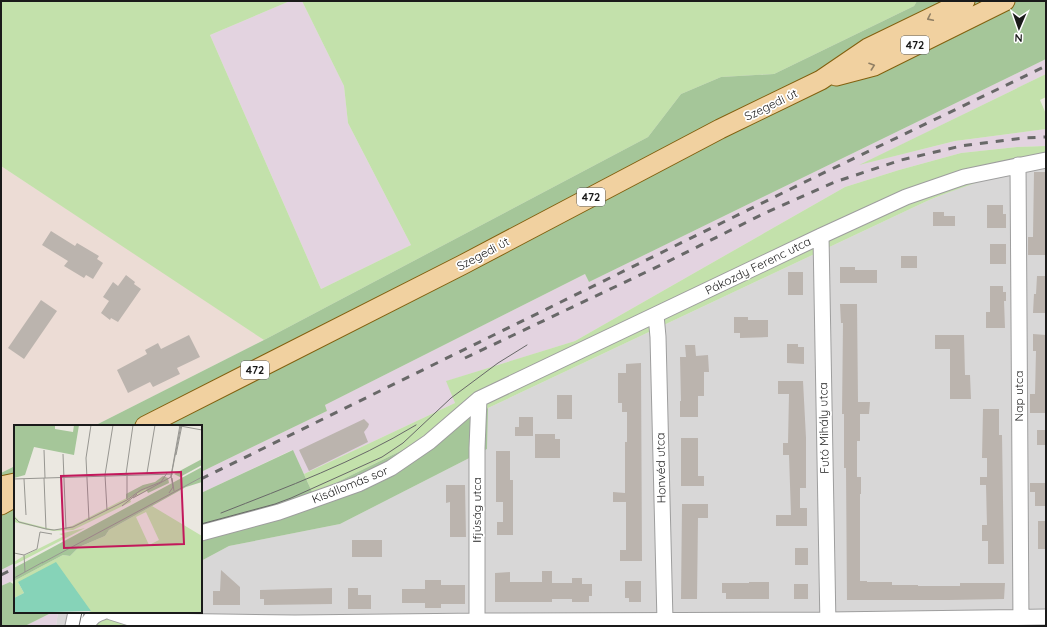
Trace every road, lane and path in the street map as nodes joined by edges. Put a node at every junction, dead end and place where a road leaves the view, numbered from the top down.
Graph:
1 (965, 1) edge
2 (1005, 1) edge
3 (821, 80) junction
4 (1046, 160) edge
5 (1018, 165) junction
6 (820, 236) junction
7 (656, 315) junction
8 (479, 399) junction
9 (147, 425) edge
10 (202, 533) edge
11 (98, 613) edge
12 (126, 614) edge
13 (78, 615) edge
14 (1046, 617) edge
15 (1021, 622) edge
16 (480, 623) edge
17 (828, 623) edge
18 (295, 624) edge
19 (664, 624) edge
20 (87, 626) edge

1 -> 3 main road, Szegedi út / 472
3 -> 2 main road, Szegedi út / 472
3 - 9 main road, Szegedi út / 472
4 - 5 street, Pákozdy Ferenc utca
5 - 6 street, Pákozdy Ferenc utca
5 - 15 street, Nap utca
6 - 7 street, Pákozdy Ferenc utca
6 - 17 street, Futó Mihály utca
7 - 8 street, Pákozdy Ferenc utca
7 - 19 street, Honvéd utca
8 - 10 street, Kisállomás sor
8 - 16 street, Ifjúság utca
11 - 20 street
12 - 18 street
13 - 20 street
14 - 15 street
15 - 17 street
16 - 18 street
16 - 19 street
17 - 19 street

